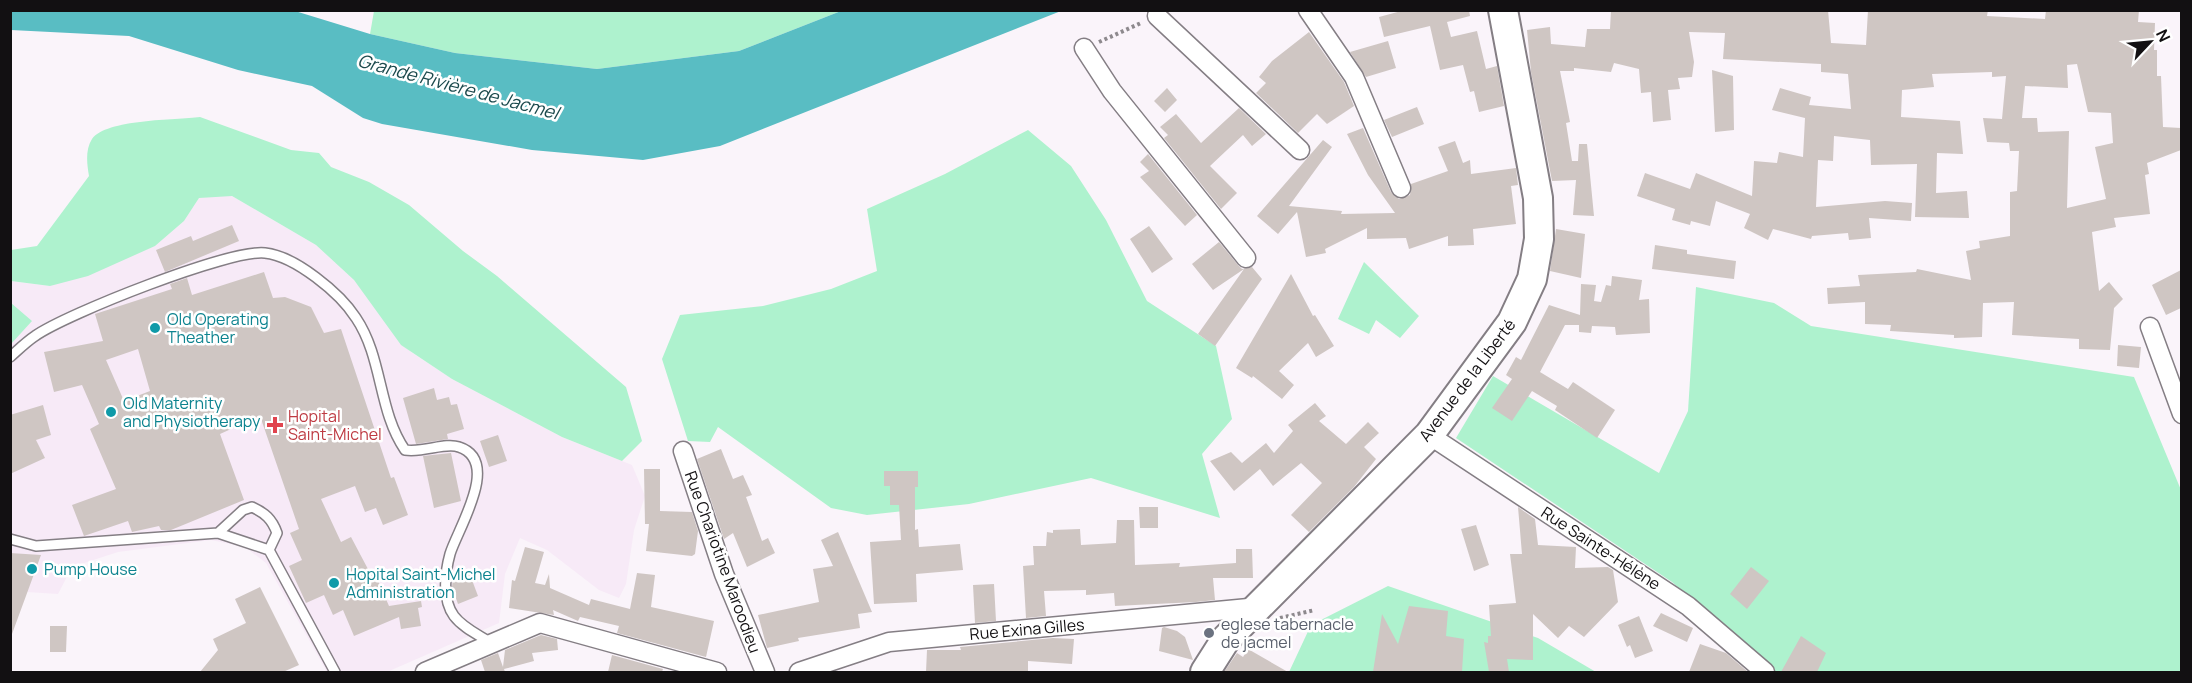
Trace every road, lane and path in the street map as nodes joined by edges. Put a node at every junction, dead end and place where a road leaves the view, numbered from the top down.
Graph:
1 (1308, 10) edge
2 (1503, 10) edge
3 (1156, 16) joint
4 (1084, 48) joint
5 (1300, 150) dead end
6 (1401, 188) dead end
7 (1246, 258) dead end
8 (2150, 327) dead end
9 (10, 357) edge
10 (2181, 414) edge
11 (1429, 435) junction
12 (683, 451) dead end
13 (218, 533) junction
14 (10, 539) edge
15 (269, 550) junction
16 (1259, 607) junction
17 (491, 643) junction
18 (335, 672) edge
19 (427, 672) edge
20 (709, 672) edge
21 (765, 672) edge
22 (799, 672) edge
23 (1205, 672) edge
24 (1765, 672) edge

1 - 6 street
2 - 11 main road, Avenue de la Liberté
3 - 4 path
3 - 5 street
4 - 7 street
8 - 10 street
9 - 17 lane
11 - 16 main road, Avenue de la Liberté
11 - 24 street, Rue Sainte-Hélène
12 - 21 street, Rue Chariotine Maroodieu
13 - 14 lane
13 - 15 lane
13 - 15 lane
15 - 18 lane
16 - 22 street, Rue Exina Gilles
16 - 23 main road, Avenue de la Liberté
17 - 19 street
17 - 20 street

